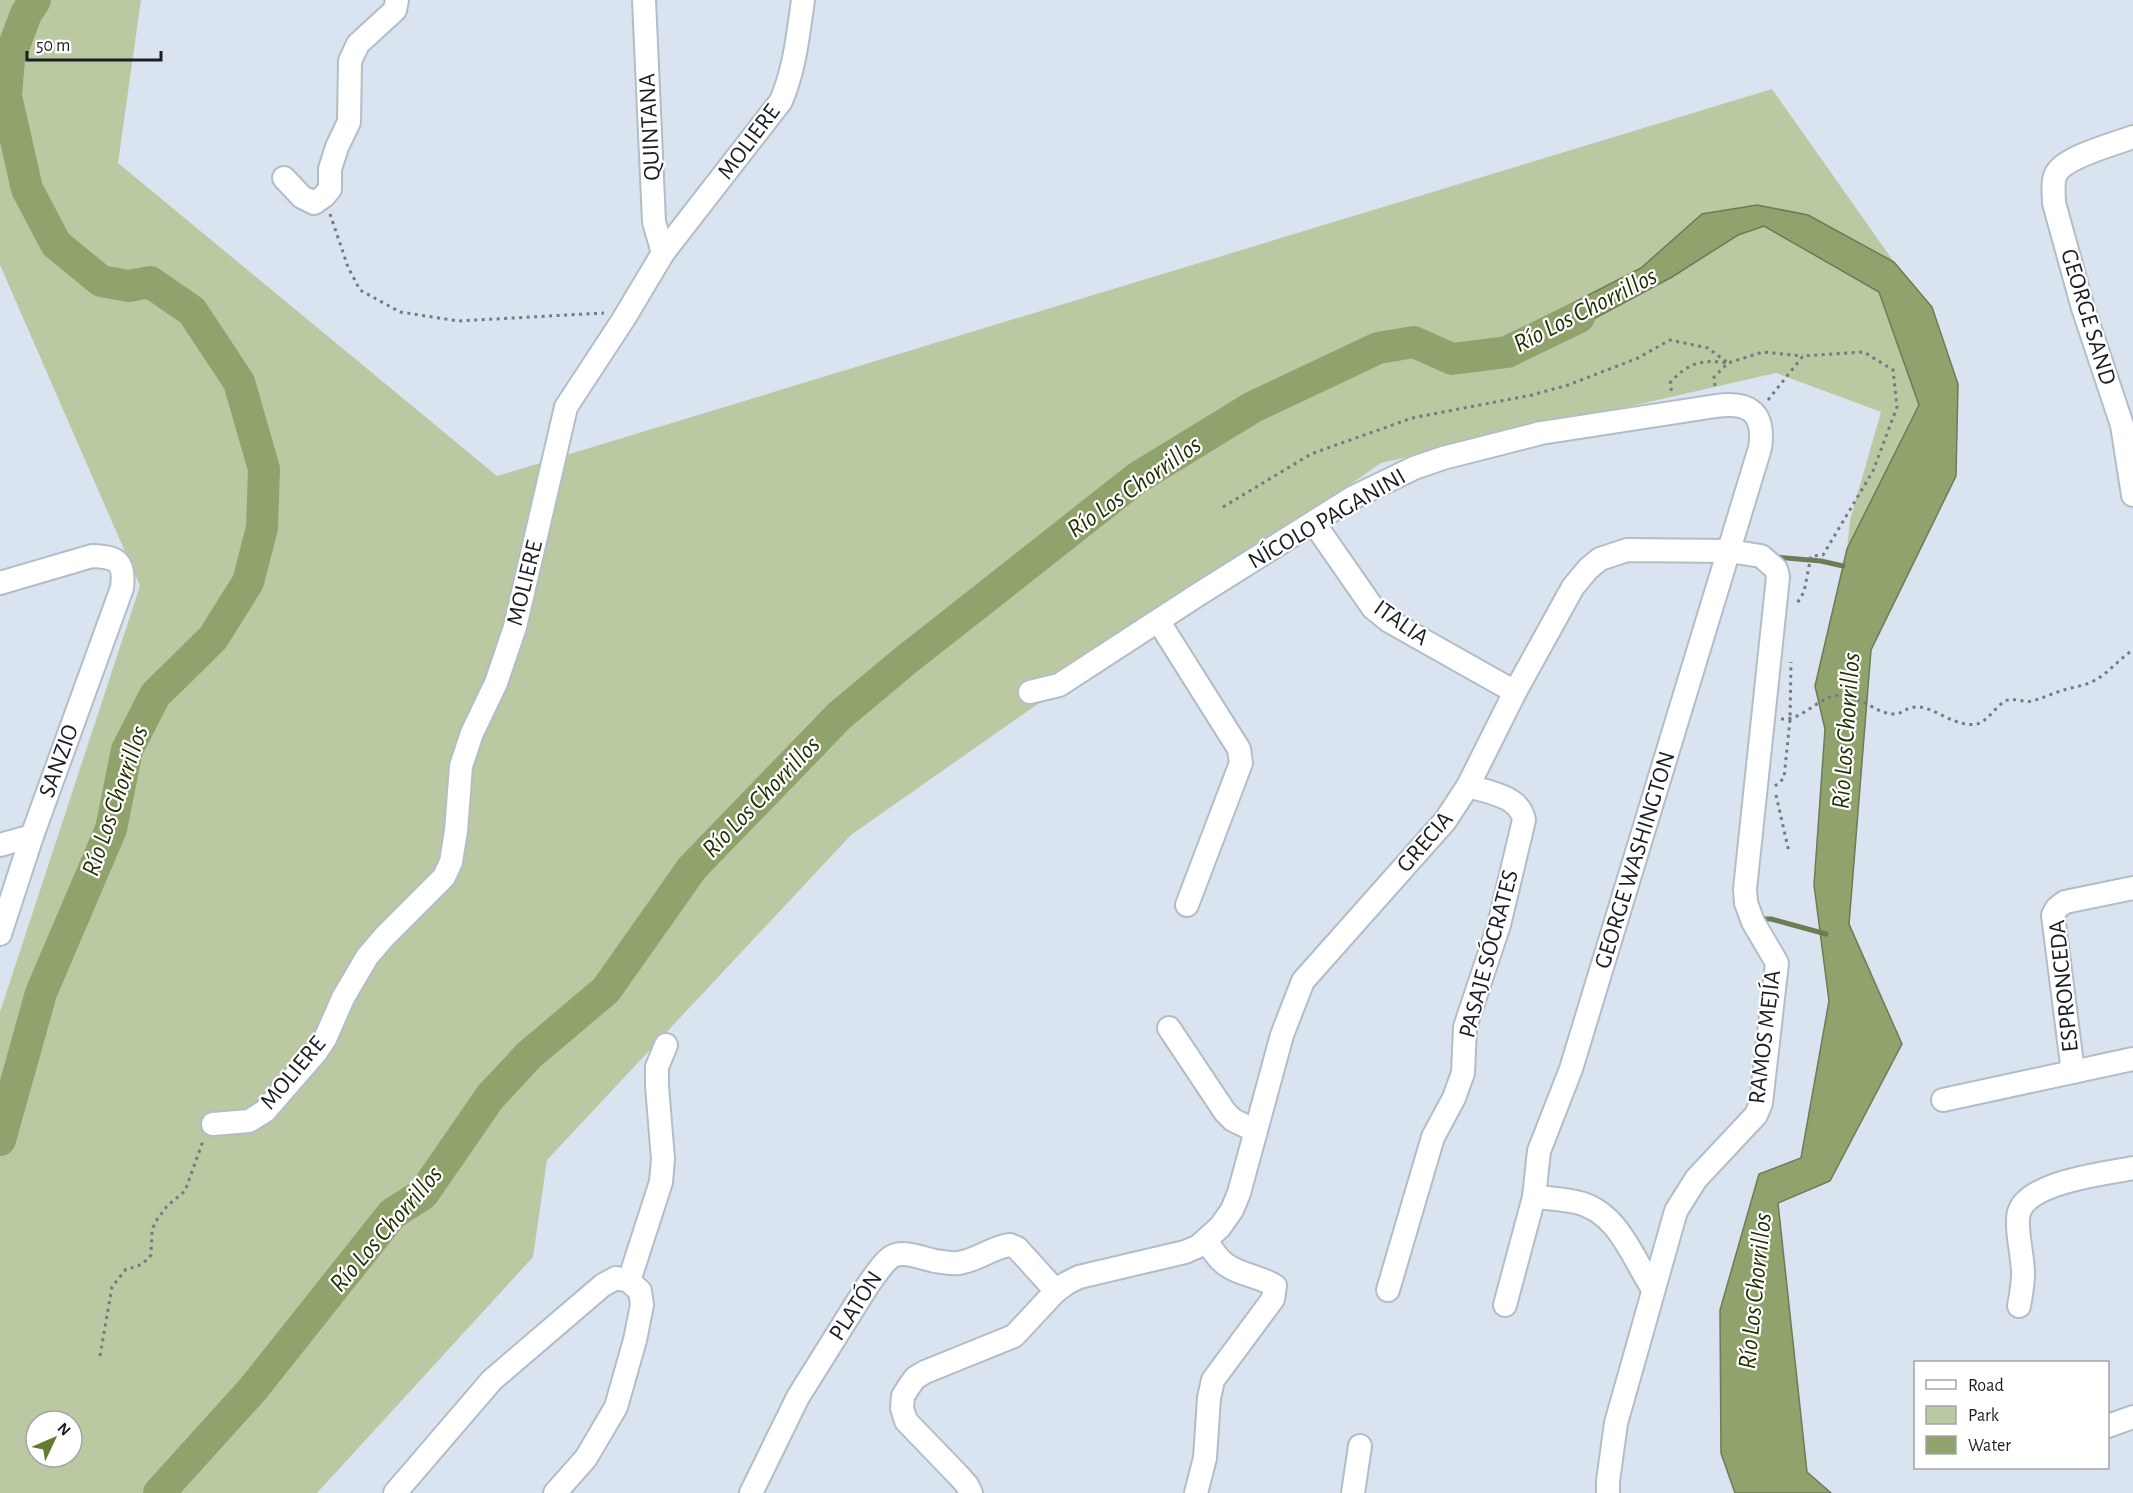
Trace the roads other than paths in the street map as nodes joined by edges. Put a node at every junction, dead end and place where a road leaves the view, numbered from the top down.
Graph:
1 (397, 0) edge
2 (644, 0) edge
3 (803, 0) edge
4 (2133, 137) edge
5 (284, 178) dead end
6 (663, 253) junction
7 (1755, 416) joint
8 (2133, 495) edge
9 (1314, 523) junction
10 (1729, 551) junction
11 (0, 583) edge
12 (1159, 622) junction
13 (1030, 692) dead end
14 (1515, 692) junction
15 (1468, 786) junction
16 (32, 836) junction
17 (0, 845) edge
18 (2133, 888) edge
19 (1187, 905) dead end
20 (0, 934) edge
21 (1169, 1028) dead end
22 (666, 1045) dead end
23 (2133, 1059) edge
24 (2073, 1072) junction
25 (1942, 1100) dead end
26 (213, 1124) road end
27 (1256, 1131) junction
28 (2133, 1168) edge
29 (1534, 1197) junction
30 (1206, 1241) junction
31 (629, 1281) junction
32 (1653, 1289) junction
33 (1388, 1290) dead end
34 (1056, 1291) junction
35 (1505, 1305) dead end
36 (2019, 1306) dead end
37 (2133, 1417) edge
38 (2109, 1426) edge
39 (1360, 1446) dead end
40 (394, 1493) edge
41 (555, 1493) edge
42 (752, 1493) edge
43 (970, 1493) edge
44 (1196, 1493) edge
45 (1353, 1493) edge
46 (1608, 1493) edge

1 - 5 street
2 - 6 street, QUINTANA
3 - 6 street, MOLIERE
4 - 8 street, GEORGE SAND
6 - 26 street, MOLIERE
7 - 9 street, NÍCOLO PAGANINI
7 - 10 street, GEORGE WASHINGTON
9 - 12 street, NÍCOLO PAGANINI
9 - 14 street, ITALIA
10 - 14 street, GRECIA
10 - 29 street, GEORGE WASHINGTON
10 - 32 street, RAMOS MEJÍA
11 - 16 street, SANZIO
12 - 13 street, NÍCOLO PAGANINI
12 - 19 street
14 - 15 street, GRECIA
15 - 27 street, GRECIA
15 - 33 street, PASAJE SÓCRATES
16 - 17 street
16 - 20 street, SANZIO
18 - 24 street, ESPRONCEDA
21 - 27 street
22 - 31 street
23 - 24 street
24 - 25 street
27 - 30 street, GRECIA
28 - 36 street
29 - 32 street
29 - 35 street, GEORGE WASHINGTON
30 - 34 street
30 - 44 street
31 - 40 street
31 - 41 street
32 - 46 street, RAMOS MEJÍA
34 - 42 street, PLATÓN
34 - 43 street
37 - 38 street
39 - 45 street

